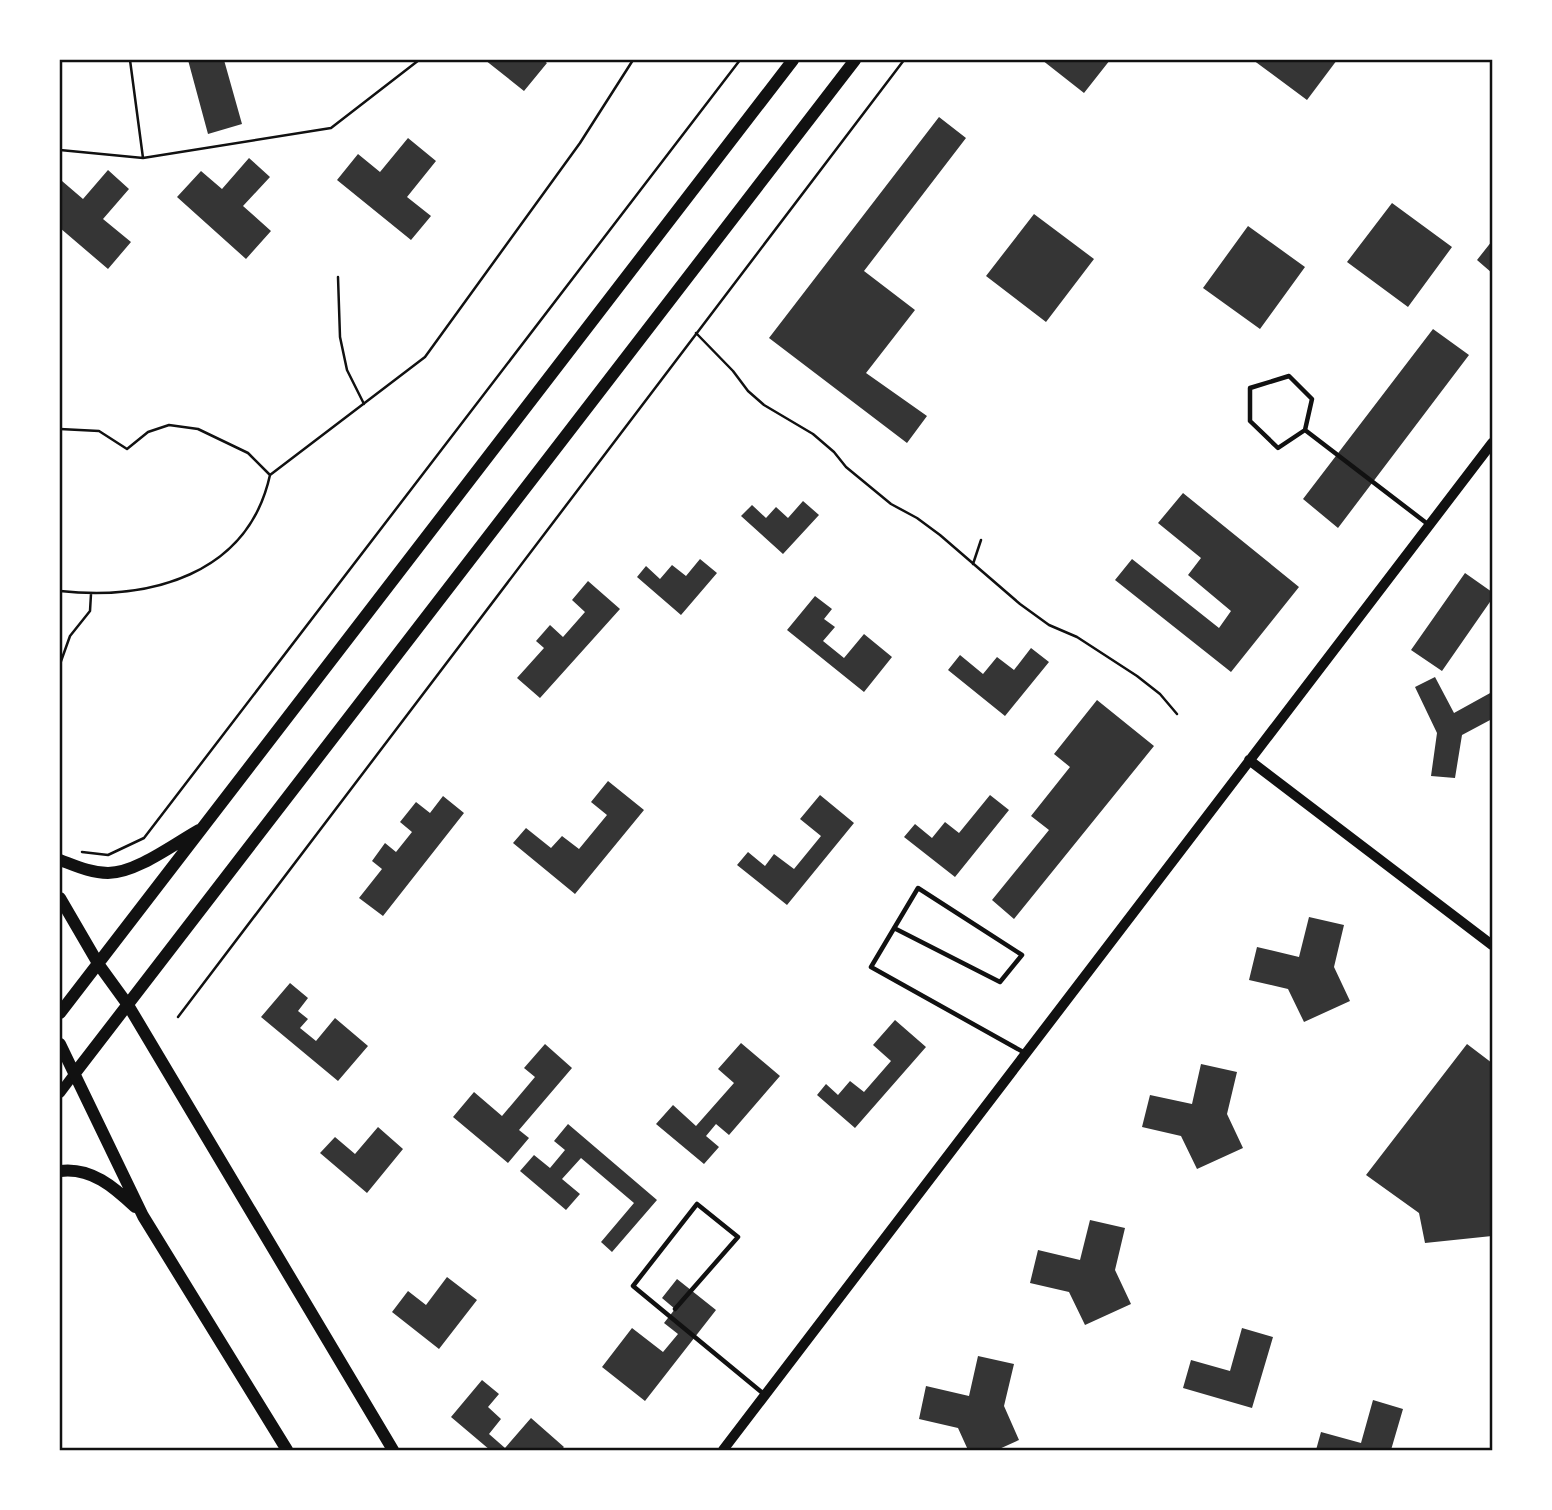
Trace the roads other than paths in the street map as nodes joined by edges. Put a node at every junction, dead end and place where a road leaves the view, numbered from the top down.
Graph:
1 (793, 60) edge
2 (855, 60) edge
3 (1305, 430) junction
4 (1493, 443) edge
5 (1429, 525) junction
6 (1249, 760) junction
7 (205, 826) junction
8 (60, 860) edge
9 (60, 898) edge
10 (894, 928) junction
11 (1493, 945) edge
12 (99, 965) junction
13 (128, 1004) junction
14 (60, 1013) edge
15 (60, 1044) edge
16 (1026, 1054) junction
17 (75, 1073) junction
18 (60, 1093) edge
19 (60, 1171) edge
20 (143, 1216) junction
21 (675, 1309) dead end
22 (765, 1395) junction
23 (287, 1451) edge
24 (393, 1451) edge
25 (723, 1451) edge

1 - 7 main road
2 - 13 main road
3 - 3 lane
3 - 5 lane
4 - 5 street
5 - 6 street
6 - 11 street
6 - 16 street
7 - 8 main road
7 - 12 main road
9 - 12 main road
10 - 10 lane
10 - 16 lane
12 - 13 main road
12 - 14 main road
13 - 17 main road
13 - 24 main road
15 - 17 main road
16 - 22 street
17 - 18 street
17 - 20 main road
19 - 20 main road
20 - 23 main road
21 - 22 lane
22 - 25 street

